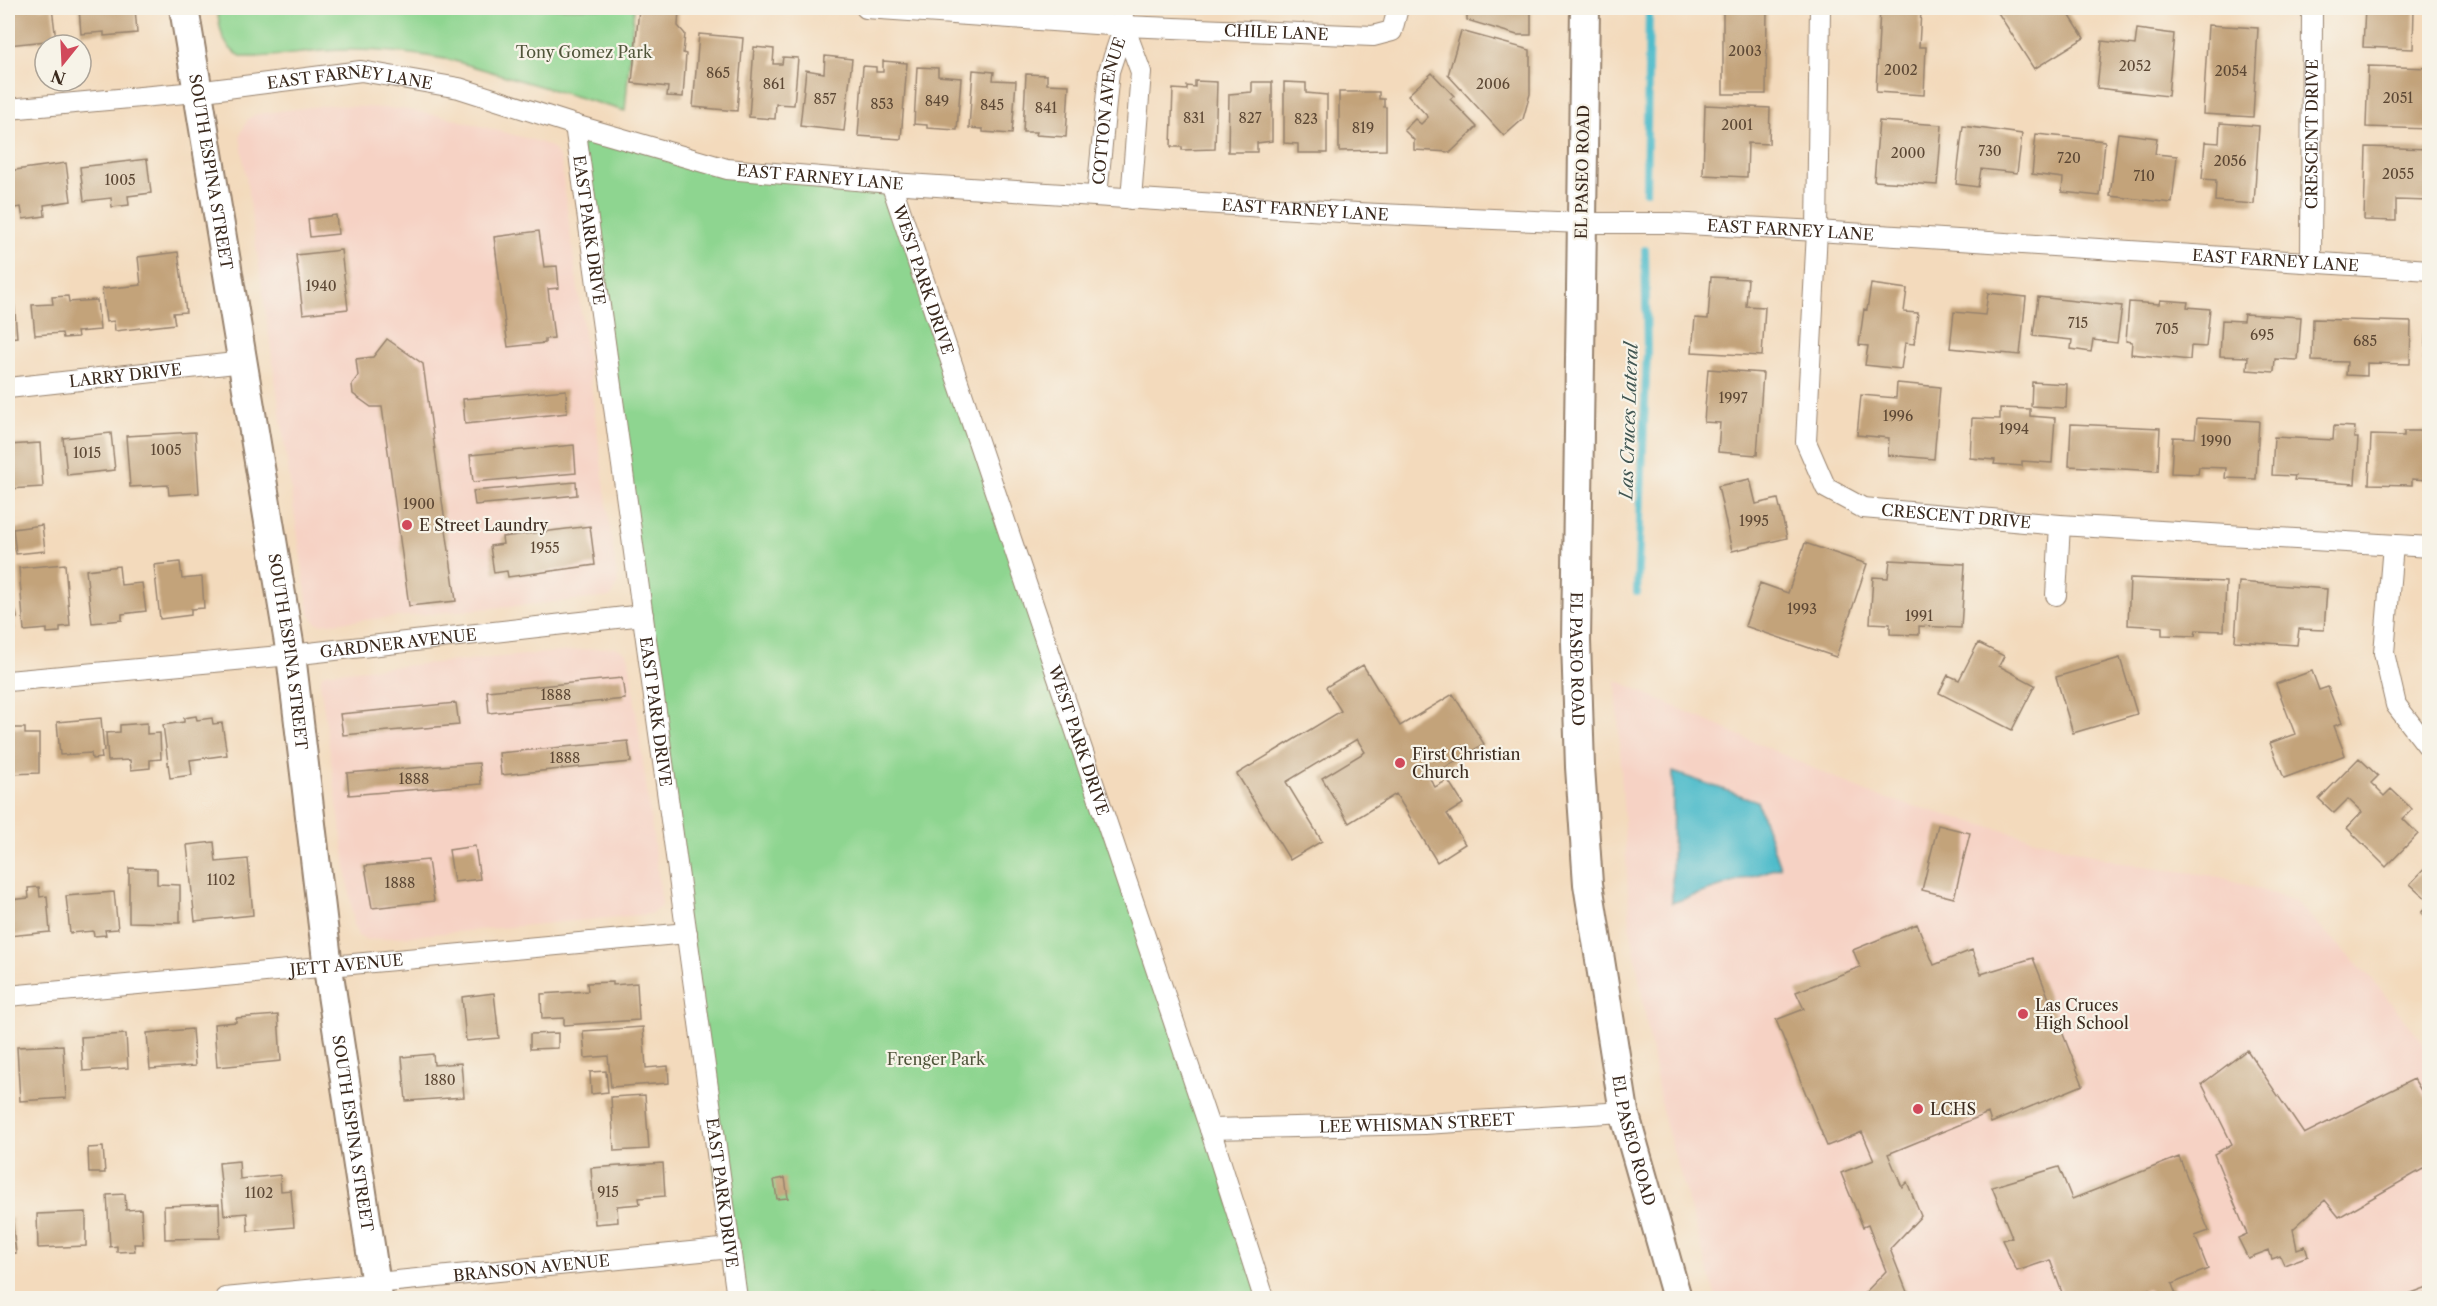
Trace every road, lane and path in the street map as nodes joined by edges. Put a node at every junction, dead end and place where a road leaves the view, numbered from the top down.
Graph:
1 (184, 8) edge
2 (866, 8) edge
3 (1398, 8) edge
4 (1585, 8) edge
5 (1820, 8) edge
6 (2312, 8) edge
7 (1123, 17) edge
8 (196, 92) junction
9 (8, 110) edge
10 (575, 125) junction
11 (891, 183) junction
12 (1097, 196) junction
13 (1131, 199) junction
14 (1581, 223) junction
15 (1817, 231) junction
16 (2310, 262) junction
17 (2430, 270) edge
18 (244, 362) junction
19 (8, 388) edge
20 (2060, 525) junction
21 (2392, 545) junction
22 (2430, 547) edge
23 (2056, 595) dead end
24 (643, 615) junction
25 (291, 655) junction
26 (8, 681) edge
27 (2430, 749) edge
28 (687, 933) junction
29 (328, 968) junction
30 (8, 996) edge
31 (1624, 1112) junction
32 (1210, 1129) junction
33 (731, 1248) junction
34 (377, 1291) edge
35 (225, 1299) edge
36 (736, 1299) edge
37 (1264, 1299) edge
38 (1677, 1299) edge

1 - 8 street, SOUTH ESPINA STREET
2 - 7 street, CHILE LANE
3 - 7 street, CHILE LANE
4 - 14 street, EL PASEO ROAD
5 - 15 street, CRESCENT DRIVE
6 - 16 street, CRESCENT DRIVE
7 - 12 street, COTTON AVENUE
7 - 13 street, COTTON AVENUE
8 - 9 street, EAST FARNEY LANE
8 - 10 street, EAST FARNEY LANE
8 - 18 street, SOUTH ESPINA STREET
10 - 11 street, EAST FARNEY LANE
10 - 24 street, EAST PARK DRIVE
11 - 12 street, EAST FARNEY LANE
11 - 32 street, WEST PARK DRIVE
12 - 13 street, EAST FARNEY LANE
13 - 14 street, EAST FARNEY LANE
14 - 15 street, EAST FARNEY LANE
14 - 31 street, EL PASEO ROAD
15 - 16 street, EAST FARNEY LANE
15 - 20 street, CRESCENT DRIVE
16 - 17 street, EAST FARNEY LANE
18 - 19 street, LARRY DRIVE
18 - 25 street, SOUTH ESPINA STREET
20 - 21 street, CRESCENT DRIVE
20 - 23 street
21 - 22 street, CRESCENT DRIVE
21 - 27 street
24 - 25 street, GARDNER AVENUE
24 - 28 street, EAST PARK DRIVE
25 - 26 street, GARDNER AVENUE
25 - 29 street, SOUTH ESPINA STREET
28 - 29 street, JETT AVENUE
28 - 33 street, EAST PARK DRIVE
29 - 30 street, JETT AVENUE
29 - 34 street, SOUTH ESPINA STREET
31 - 32 street, LEE WHISMAN STREET
31 - 38 street, EL PASEO ROAD
32 - 37 street, WEST PARK DRIVE
33 - 34 street, BRANSON AVENUE
33 - 36 street, EAST PARK DRIVE
34 - 35 street, BRANSON AVENUE

